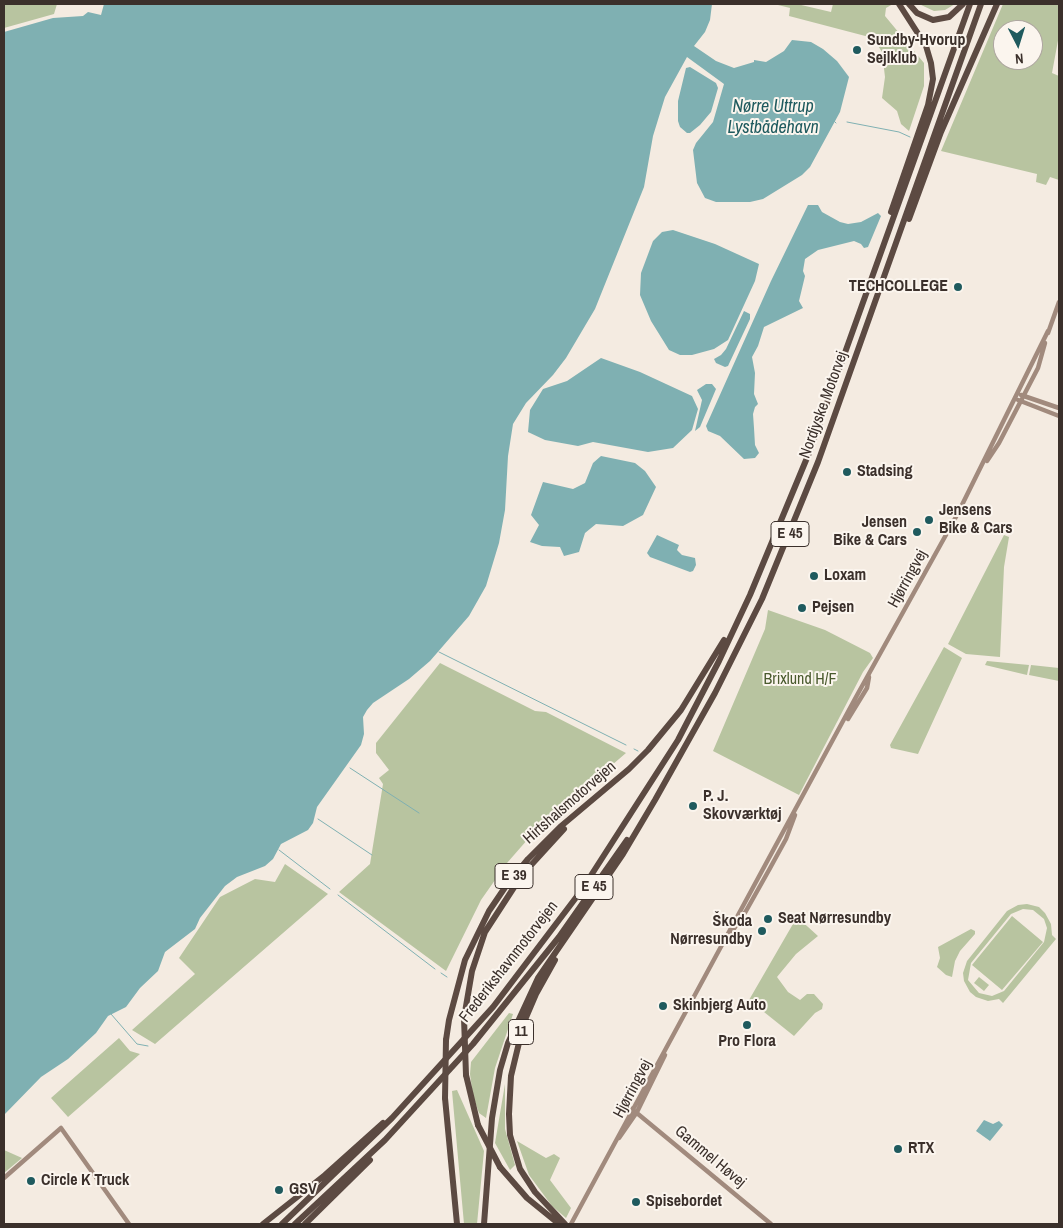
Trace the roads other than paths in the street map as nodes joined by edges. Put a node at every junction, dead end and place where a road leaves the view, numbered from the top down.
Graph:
1 (899, 4) edge
2 (909, 4) edge
3 (963, 4) edge
4 (970, 4) edge
5 (981, 4) edge
6 (997, 4) edge
7 (892, 254) junction
8 (1059, 302) edge
9 (863, 303) junction
10 (1048, 331) junction
11 (1016, 396) junction
12 (1024, 396) junction
13 (1020, 402) junction
14 (1059, 408) edge
15 (1059, 416) edge
16 (982, 468) junction
17 (735, 624) junction
18 (606, 788) junction
19 (655, 800) junction
20 (623, 854) junction
21 (429, 1080) junction
22 (428, 1094) junction
23 (635, 1111) junction
24 (4, 1178) edge
25 (561, 1223) edge
26 (129, 1224) edge
27 (263, 1224) edge
28 (282, 1224) edge
29 (295, 1224) edge
30 (305, 1224) edge
31 (458, 1224) edge
32 (484, 1224) edge
33 (571, 1224) edge
34 (771, 1224) edge

1 - 9 highway
2 - 3 highway
4 - 9 highway, Nordjyske Motorvej / E 45
5 - 7 highway, Nordjyske Motorvej / E 45
6 - 7 highway
7 - 19 highway, Nordjyske Motorvej / E 45
8 - 10 main road, Hjørringvej
9 - 17 highway, Nordjyske Motorvej / E 45
10 - 11 main road, Hjørringvej
10 - 12 main road, Hjørringvej
11 - 12 main road
11 - 13 main road
11 - 16 main road, Hjørringvej
12 - 13 main road, Hjørringvej
12 - 14 main road
13 - 15 main road
13 - 16 main road, Hjørringvej
16 - 23 main road, Hjørringvej
17 - 18 highway, Hirtshalsmotorvejen / E 39
17 - 21 highway, Frederikshavnmotorvejen / E 45
18 - 25 highway, 11, bridge
18 - 31 highway, Hirtshalsmotorvejen / E 39, bridge
19 - 20 highway
19 - 22 highway, Frederikshavnmotorvejen / E 45
20 - 25 highway, 11
20 - 32 highway
21 - 27 highway
21 - 28 highway, Frederikshavnmotorvejen / E 45
22 - 29 highway, Frederikshavnmotorvejen / E 45
22 - 30 highway
23 - 33 main road, Hjørringvej
23 - 34 main road, Gammel Høvej
24 - 26 main road

